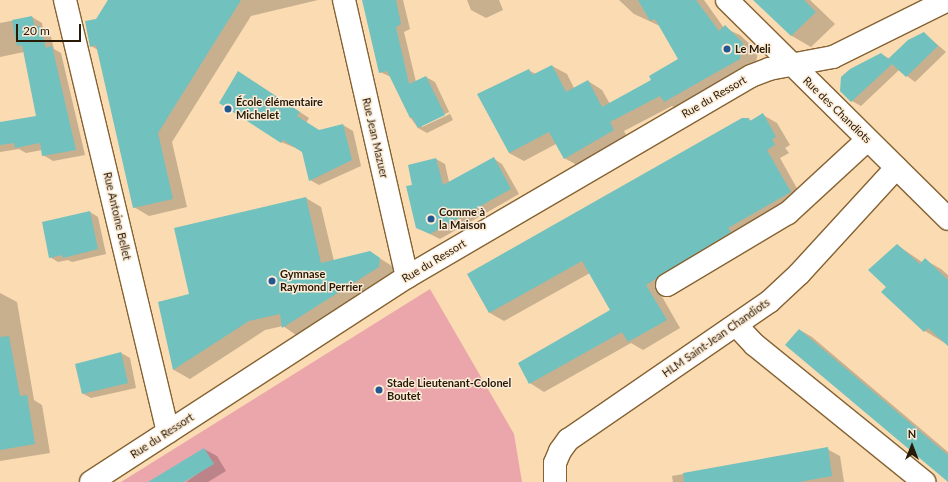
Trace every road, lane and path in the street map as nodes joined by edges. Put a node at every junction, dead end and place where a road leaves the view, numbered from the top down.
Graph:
1 (65, 0) edge
2 (344, 0) edge
3 (727, 0) edge
4 (948, 0) edge
5 (791, 65) junction
6 (868, 140) junction
7 (896, 168) junction
8 (948, 219) edge
9 (407, 277) junction
10 (667, 285) dead end
11 (737, 326) junction
12 (168, 432) junction
13 (91, 482) edge
14 (556, 482) edge
15 (924, 482) edge

1 - 12 street, Rue Antoine Bellet
2 - 9 street, Rue Jean Mazuer
3 - 5 street, Rue des Chandiots
4 - 5 street, Rue du Ressort
5 - 6 street, Rue des Chandiots
5 - 9 street, Rue du Ressort
6 - 7 street, Rue des Chandiots
6 - 10 street
7 - 8 street, Rue des Chandiots
7 - 11 street, HLM Saint-Jean Chandiots
9 - 12 street, Rue du Ressort
11 - 14 street, HLM Saint-Jean Chandiots
11 - 15 street
12 - 13 street, Rue du Ressort

